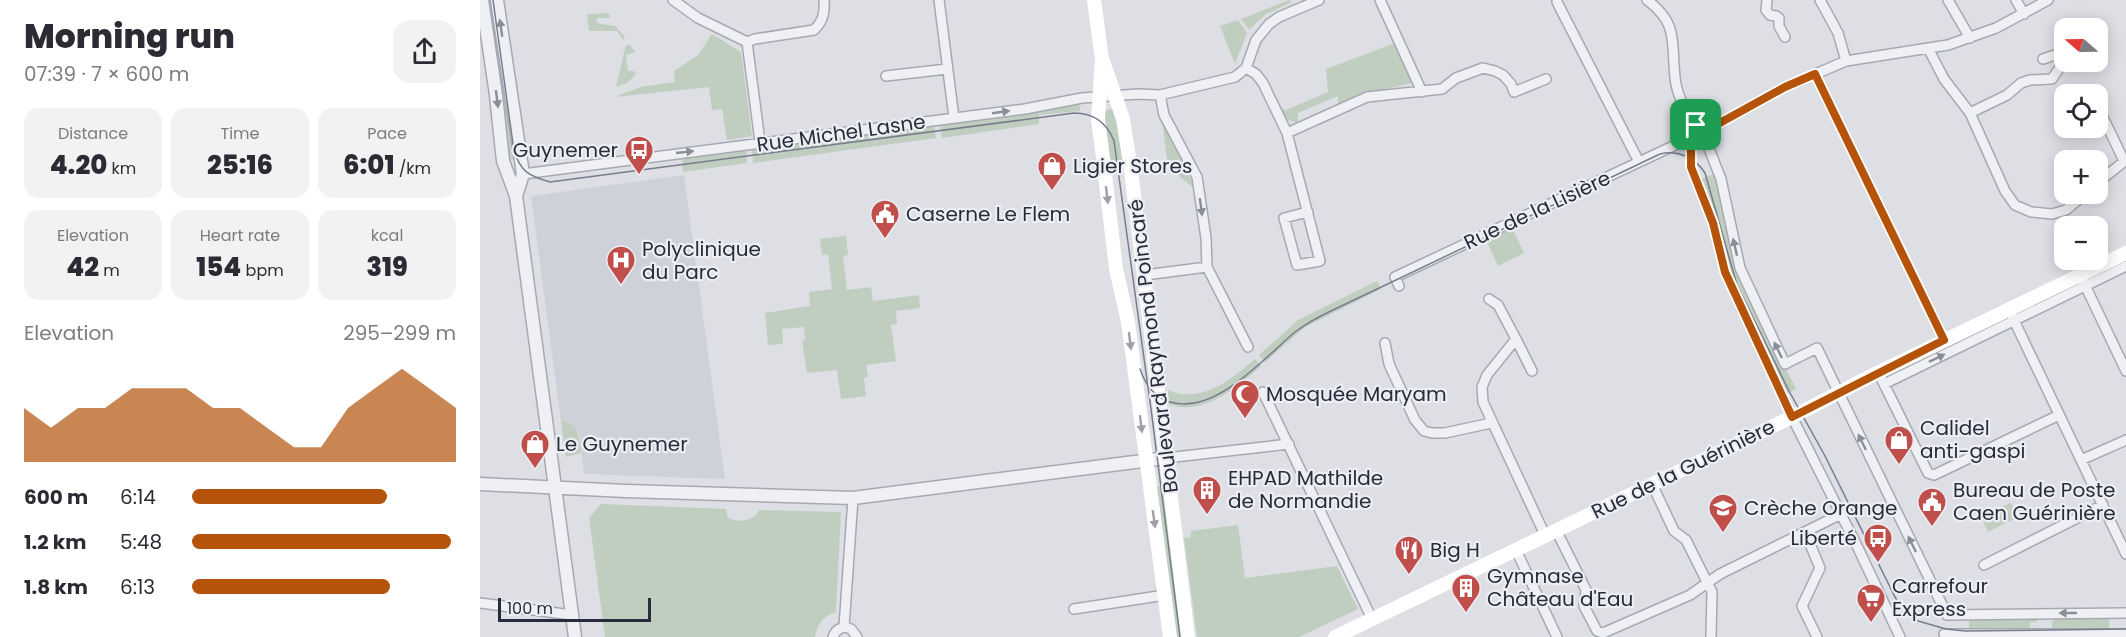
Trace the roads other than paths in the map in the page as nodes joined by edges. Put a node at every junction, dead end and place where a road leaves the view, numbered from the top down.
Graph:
1 (482, 0) edge
2 (498, 0) edge
3 (673, 0) edge
4 (824, 0) edge
5 (939, 0) edge
6 (1094, 0) edge
7 (1319, 0) edge
8 (1380, 0) edge
9 (1647, 0) edge
10 (1767, 0) edge
11 (1820, 0) edge
12 (1948, 0) edge
13 (2016, 0) edge
14 (2048, 0) edge
15 (1557, 2) dead end
16 (2024, 14) junction
17 (1785, 37) dead end
18 (1970, 38) junction
19 (747, 42) junction
20 (1929, 50) junction
21 (2054, 55) edge
22 (1102, 59) junction
23 (2043, 59) dead end
24 (486, 61) edge
25 (1846, 61) junction
26 (1246, 68) junction
27 (947, 69) junction
28 (2057, 72) edge
29 (1815, 74) junction
30 (886, 76) dead end
31 (1546, 79) dead end
32 (1422, 92) junction
33 (1115, 95) junction
34 (1160, 95) junction
35 (1098, 97) junction
36 (1970, 113) junction
37 (954, 118) junction
38 (1694, 125) junction
39 (2108, 127) edge
40 (1707, 130) junction
41 (1287, 133) junction
42 (1690, 141) junction
43 (1706, 141) junction
44 (760, 142) junction
45 (2125, 161) edge
46 (1639, 162) junction
47 (523, 174) junction
48 (2108, 174) edge
49 (516, 196) junction
50 (2073, 204) edge
51 (1308, 212) junction
52 (2126, 253) edge
53 (2126, 266) edge
54 (1207, 267) junction
55 (1145, 275) junction
56 (2083, 280) junction
57 (1399, 286) dead end
58 (1489, 299) dead end
59 (2012, 315) junction
60 (1516, 339) junction
61 (1944, 340) junction
62 (1385, 343) dead end
63 (1248, 347) dead end
64 (1532, 371) dead end
65 (2126, 371) edge
66 (1881, 378) junction
67 (1263, 392) dead end
68 (1838, 393) junction
69 (2059, 415) junction
70 (1792, 417) junction
71 (1491, 423) junction
72 (2126, 440) edge
73 (1289, 444) junction
74 (1166, 458) junction
75 (2081, 460) junction
76 (1145, 461) junction
77 (480, 484) edge
78 (1652, 484) junction
79 (555, 487) junction
80 (853, 498) junction
81 (2103, 505) junction
82 (1841, 514) junction
83 (1805, 532) junction
84 (1551, 533) junction
85 (1516, 550) junction
86 (2126, 554) edge
87 (1984, 565) dead end
88 (1707, 582) junction
89 (1165, 595) junction
90 (480, 603) edge
91 (1074, 609) dead end
92 (2126, 613) edge
93 (572, 615) junction
94 (1947, 615) junction
95 (1372, 619) junction
96 (844, 627) junction
97 (2126, 634) edge
98 (1943, 636) edge
99 (2045, 636) edge
100 (575, 637) edge
101 (833, 637) edge
102 (857, 637) edge
103 (1170, 637) edge
104 (1188, 637) edge
105 (1335, 637) edge
106 (1557, 637) edge
107 (1711, 637) edge
108 (1817, 637) edge
109 (1900, 637) edge

1 - 24 street
47 -> 2 street
3 - 19 street
4 - 19 street
5 - 27 street
6 - 22 main road, Boulevard Raymond Poincaré
7 - 26 street
8 - 32 street
9 - 38 street
10 - 17 street
11 - 25 street
12 - 18 street
13 - 16 street
14 - 16 street
15 - 46 street
16 - 18 street
18 - 20 street
19 - 44 street
20 - 25 street
20 - 36 street
21 - 23 street
22 - 33 main road, Boulevard Raymond Poincaré
22 - 35 main road, Boulevard Raymond Poincaré
24 -> 49 street
25 - 29 street
26 - 34 street, Rue Michel Lasne
26 - 41 street
27 - 30 street
27 - 37 street
28 - 36 street
29 - 40 street
29 - 61 street
31 - 32 street
32 - 41 street
33 - 34 street, Rue Michel Lasne
33 - 35 street, Rue Michel Lasne
33 - 55 main road, Boulevard Raymond Poincaré
34 -> 54 street
37 -> 35 street, Rue Michel Lasne
35 -> 76 main road, Boulevard Raymond Poincaré
36 - 50 street
37 - 44 street, Rue Michel Lasne
38 - 40 street
38 - 42 street
39 - 45 street
40 - 43 street
41 - 51 street
42 - 43 street
42 - 46 street, Rue de la Lisière
42 - 70 street
68 -> 43 street
47 -> 44 street, Rue Michel Lasne
45 - 48 street
46 - 57 street, Rue de la Lisière
47 - 49 street
49 - 79 street
51 - 51 street
52 - 56 main road, Rue de la Guérinière
53 - 56 street
54 - 55 street
54 - 63 street
55 - 74 main road, Boulevard Raymond Poincaré
56 - 59 main road, Rue de la Guérinière
56 - 65 street
58 - 60 street
59 - 61 main road, Rue de la Guérinière
66 -> 59 street
59 - 69 street
60 - 64 street
60 - 71 street
61 - 66 main road, Rue de la Guérinière
62 - 71 street
66 - 68 main road, Rue de la Guérinière
66 - 69 street
67 - 73 street
68 - 70 main road, Rue de la Guérinière
94 -> 68 street
69 - 75 street
70 - 78 main road, Rue de la Guérinière
70 - 82 street
71 - 84 street
72 - 75 street
73 - 74 street
73 - 95 street
74 - 76 street
74 - 104 main road, Boulevard Raymond Poincaré
75 - 81 street
76 - 80 street
76 -> 89 main road, Boulevard Raymond Poincaré
77 - 79 street
78 - 84 main road, Rue de la Guérinière
78 - 88 street
79 - 80 street
79 - 93 street
80 - 96 street
81 - 86 street
81 - 87 street
82 - 83 street
82 - 109 street
83 - 88 street
83 - 108 street
84 - 85 main road, Rue de la Guérinière
84 - 88 street
85 - 95 main road, Rue de la Guérinière
85 - 106 street
88 - 107 street
89 - 91 street
89 - 103 main road, Boulevard Raymond Poincaré
90 - 93 street
92 -> 94 street
93 - 100 street
94 - 98 street
95 - 105 main road, Rue de la Guérinière
96 - 101 street
96 - 102 street
97 - 99 street
98 - 99 street

